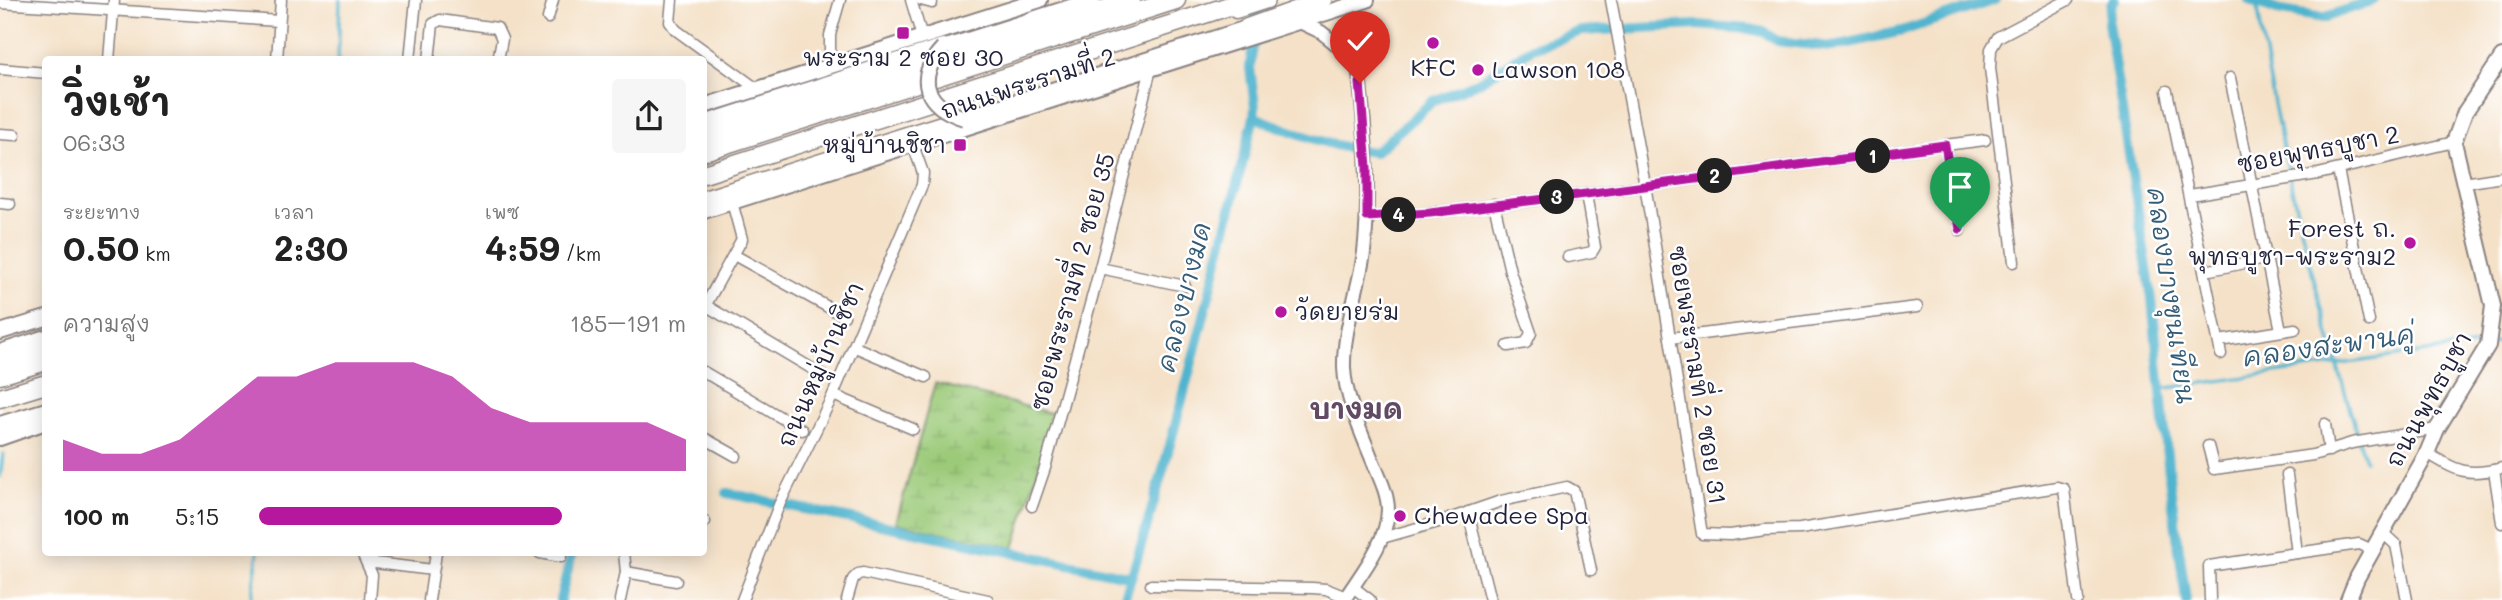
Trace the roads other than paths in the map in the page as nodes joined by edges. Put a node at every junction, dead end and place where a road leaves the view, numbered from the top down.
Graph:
1 (281, 0) edge
2 (416, 0) edge
3 (552, 0) edge
4 (672, 0) edge
5 (840, 0) edge
6 (911, 0) edge
7 (1093, 0) edge
8 (1132, 0) edge
9 (1177, 0) edge
10 (1268, 0) edge
11 (1323, 0) edge
12 (1367, 0) edge
13 (1611, 0) edge
14 (1034, 1) edge
15 (2068, 1) edge
16 (0, 3) edge
17 (114, 5) edge
18 (1243, 5) edge
19 (1341, 8) junction
20 (548, 18) dead end
21 (279, 21) junction
22 (1275, 22) junction
23 (1300, 22) junction
24 (1247, 27) joint
25 (922, 37) junction
26 (943, 48) junction
27 (109, 56) edge
28 (277, 56) edge
29 (410, 56) edge
30 (429, 56) edge
31 (499, 56) edge
32 (2502, 57) edge
33 (830, 66) junction
34 (0, 69) edge
35 (1151, 69) junction
36 (42, 73) edge
37 (2230, 78) dead end
38 (757, 89) junction
39 (2167, 91) dead end
40 (707, 105) edge
41 (964, 118) junction
42 (707, 124) edge
43 (0, 134) edge
44 (707, 134) edge
45 (15, 135) dead end
46 (1985, 140) dead end
47 (2454, 142) junction
48 (913, 145) junction
49 (1945, 145) junction
50 (707, 150) edge
51 (2338, 170) junction
52 (707, 173) edge
53 (2502, 177) edge
54 (707, 179) edge
55 (2464, 183) junction
56 (2253, 185) junction
57 (1645, 186) junction
58 (1586, 194) junction
59 (2190, 195) junction
60 (707, 199) edge
61 (732, 202) junction
62 (1494, 204) junction
63 (707, 210) edge
64 (1367, 217) junction
65 (1960, 231) dead end
66 (734, 255) junction
67 (1568, 257) dead end
68 (2265, 259) junction
69 (2014, 262) dead end
70 (1100, 268) junction
71 (2205, 271) junction
72 (1185, 286) dead end
73 (707, 302) edge
74 (1917, 307) dead end
75 (707, 309) edge
76 (844, 316) dead end
77 (42, 319) edge
78 (2369, 321) dead end
79 (2295, 329) dead end
80 (2281, 330) junction
81 (0, 332) edge
82 (42, 338) edge
83 (1670, 338) junction
84 (2219, 341) junction
85 (855, 346) junction
86 (1508, 346) dead end
87 (42, 348) edge
88 (0, 352) edge
89 (2221, 354) dead end
90 (0, 361) edge
91 (42, 361) edge
92 (707, 374) edge
93 (821, 374) dead end
94 (0, 375) edge
95 (926, 377) dead end
96 (42, 387) edge
97 (833, 395) junction
98 (0, 401) edge
99 (42, 411) edge
100 (42, 423) edge
101 (2325, 424) dead end
102 (0, 425) edge
103 (913, 429) dead end
104 (2437, 429) junction
105 (802, 430) dead end
106 (0, 438) edge
107 (707, 440) edge
108 (2208, 446) dead end
109 (2329, 451) junction
110 (2427, 453) junction
111 (736, 456) dead end
112 (2498, 469) edge
113 (2287, 475) dead end
114 (1032, 506) dead end
115 (1468, 512) junction
116 (2502, 523) edge
117 (2382, 532) junction
118 (1382, 538) junction
119 (2372, 550) junction
120 (2297, 552) junction
121 (435, 556) edge
122 (556, 556) edge
123 (624, 556) edge
124 (365, 557) edge
125 (561, 557) dead end
126 (433, 570) junction
127 (1591, 570) dead end
128 (626, 572) junction
129 (676, 581) dead end
130 (1151, 585) dead end
131 (1348, 595) edge
132 (370, 600) edge
133 (429, 600) edge
134 (620, 600) edge
135 (742, 600) edge
136 (847, 600) edge
137 (988, 600) edge
138 (1370, 600) edge
139 (1490, 600) edge
140 (2078, 600) edge
141 (2210, 600) edge
142 (2348, 600) edge
143 (2407, 600) edge

1 - 21 street
2 - 29 street
3 - 20 street
4 - 38 street
5 - 33 street
6 - 25 street
7 - 26 main road
8 - 44 highway, ถนนพระรามที่ 2
9 - 50 highway
10 - 18 highway, ถนนพระรามที่ 2
11 - 22 highway
12 - 19 main road, ถนนพระรามที่ 2
13 - 57 street, ซอยพระรามที่ 2 ซอย 31
14 - 25 main road
15 - 69 street
16 - 17 street
17 - 21 street
17 - 27 street
18 - 52 highway
18 - 54 highway, ถนนพระรามที่ 2
19 - 22 main road
19 - 23 main road, ถนนพระรามที่ 2
21 - 28 street
22 - 23 main road, ถนนพระรามที่ 2
22 - 24 highway
22 - 35 main road, ถนนพระรามที่ 2
23 - 64 street
24 - 41 main road
25 - 33 main road
26 - 41 main road, bridge
26 - 42 highway
30 - 31 street
32 - 47 main road
33 - 38 main road
34 - 36 street
35 - 48 main road, ถนนพระรามที่ 2
35 - 70 street, ซอยพระรามที่ 2 ซอย 35
37 - 56 street
38 - 40 main road
39 - 59 street
41 - 60 highway
43 - 45 street
46 - 49 street
47 - 51 street, ซอยพุทธบูชา 2
47 - 55 main road, ถนนพุทธบูชา
48 - 61 main road, ถนนพระรามที่ 2
48 - 85 street, ถนนหมู่บ้านชิชา
49 - 57 street
49 - 65 street
51 - 56 street, ซอยพุทธบูชา 2
51 - 78 street
53 - 55 street
55 - 104 main road, ถนนพุทธบูชา
56 - 59 street, ซอยพุทธบูชา 2
56 - 68 street
57 - 58 street
57 - 83 street, ซอยพระรามที่ 2 ซอย 31
58 - 62 street
58 - 67 street
59 - 71 street
61 - 63 main road, ถนนพระรามที่ 2
61 - 66 street
62 - 64 street
62 - 86 street
64 - 118 street
66 - 73 street
66 - 76 street
68 - 71 street
68 - 80 street
70 - 72 street
70 - 114 street, ซอยพระรามที่ 2 ซอย 35
71 - 84 street
74 - 83 street
75 - 93 street
77 - 81 main road
79 - 80 street
80 - 84 street
82 - 88 main road
83 - 140 street, ซอยพระรามที่ 2 ซอย 31
84 - 89 street
85 - 95 street
85 - 97 street, ถนนหมู่บ้านชิชา
87 - 90 highway
91 - 94 highway
92 - 105 street
96 - 98 highway
97 - 103 street
97 - 135 street, ถนนหมู่บ้านชิชา
99 - 102 main road
100 - 106 main road
101 - 109 street
104 - 109 street
104 - 110 main road, ถนนพุทธบูชา
107 - 111 street
108 - 109 street
110 - 112 street
110 - 117 main road, ถนนพุทธบูชา
112 - 116 street
113 - 120 street
115 - 118 street
115 - 127 street
115 - 139 street
117 - 119 main road, ถนนพุทธบูชา
117 - 143 street
118 - 131 street
119 - 120 street
119 - 142 main road, ถนนพุทธบูชา
120 - 141 street
121 - 126 street
122 - 125 street
123 - 128 street
124 - 126 street
124 - 132 street
126 - 133 street
128 - 129 street
128 - 134 street
130 - 131 street
131 - 138 street
136 - 137 street

